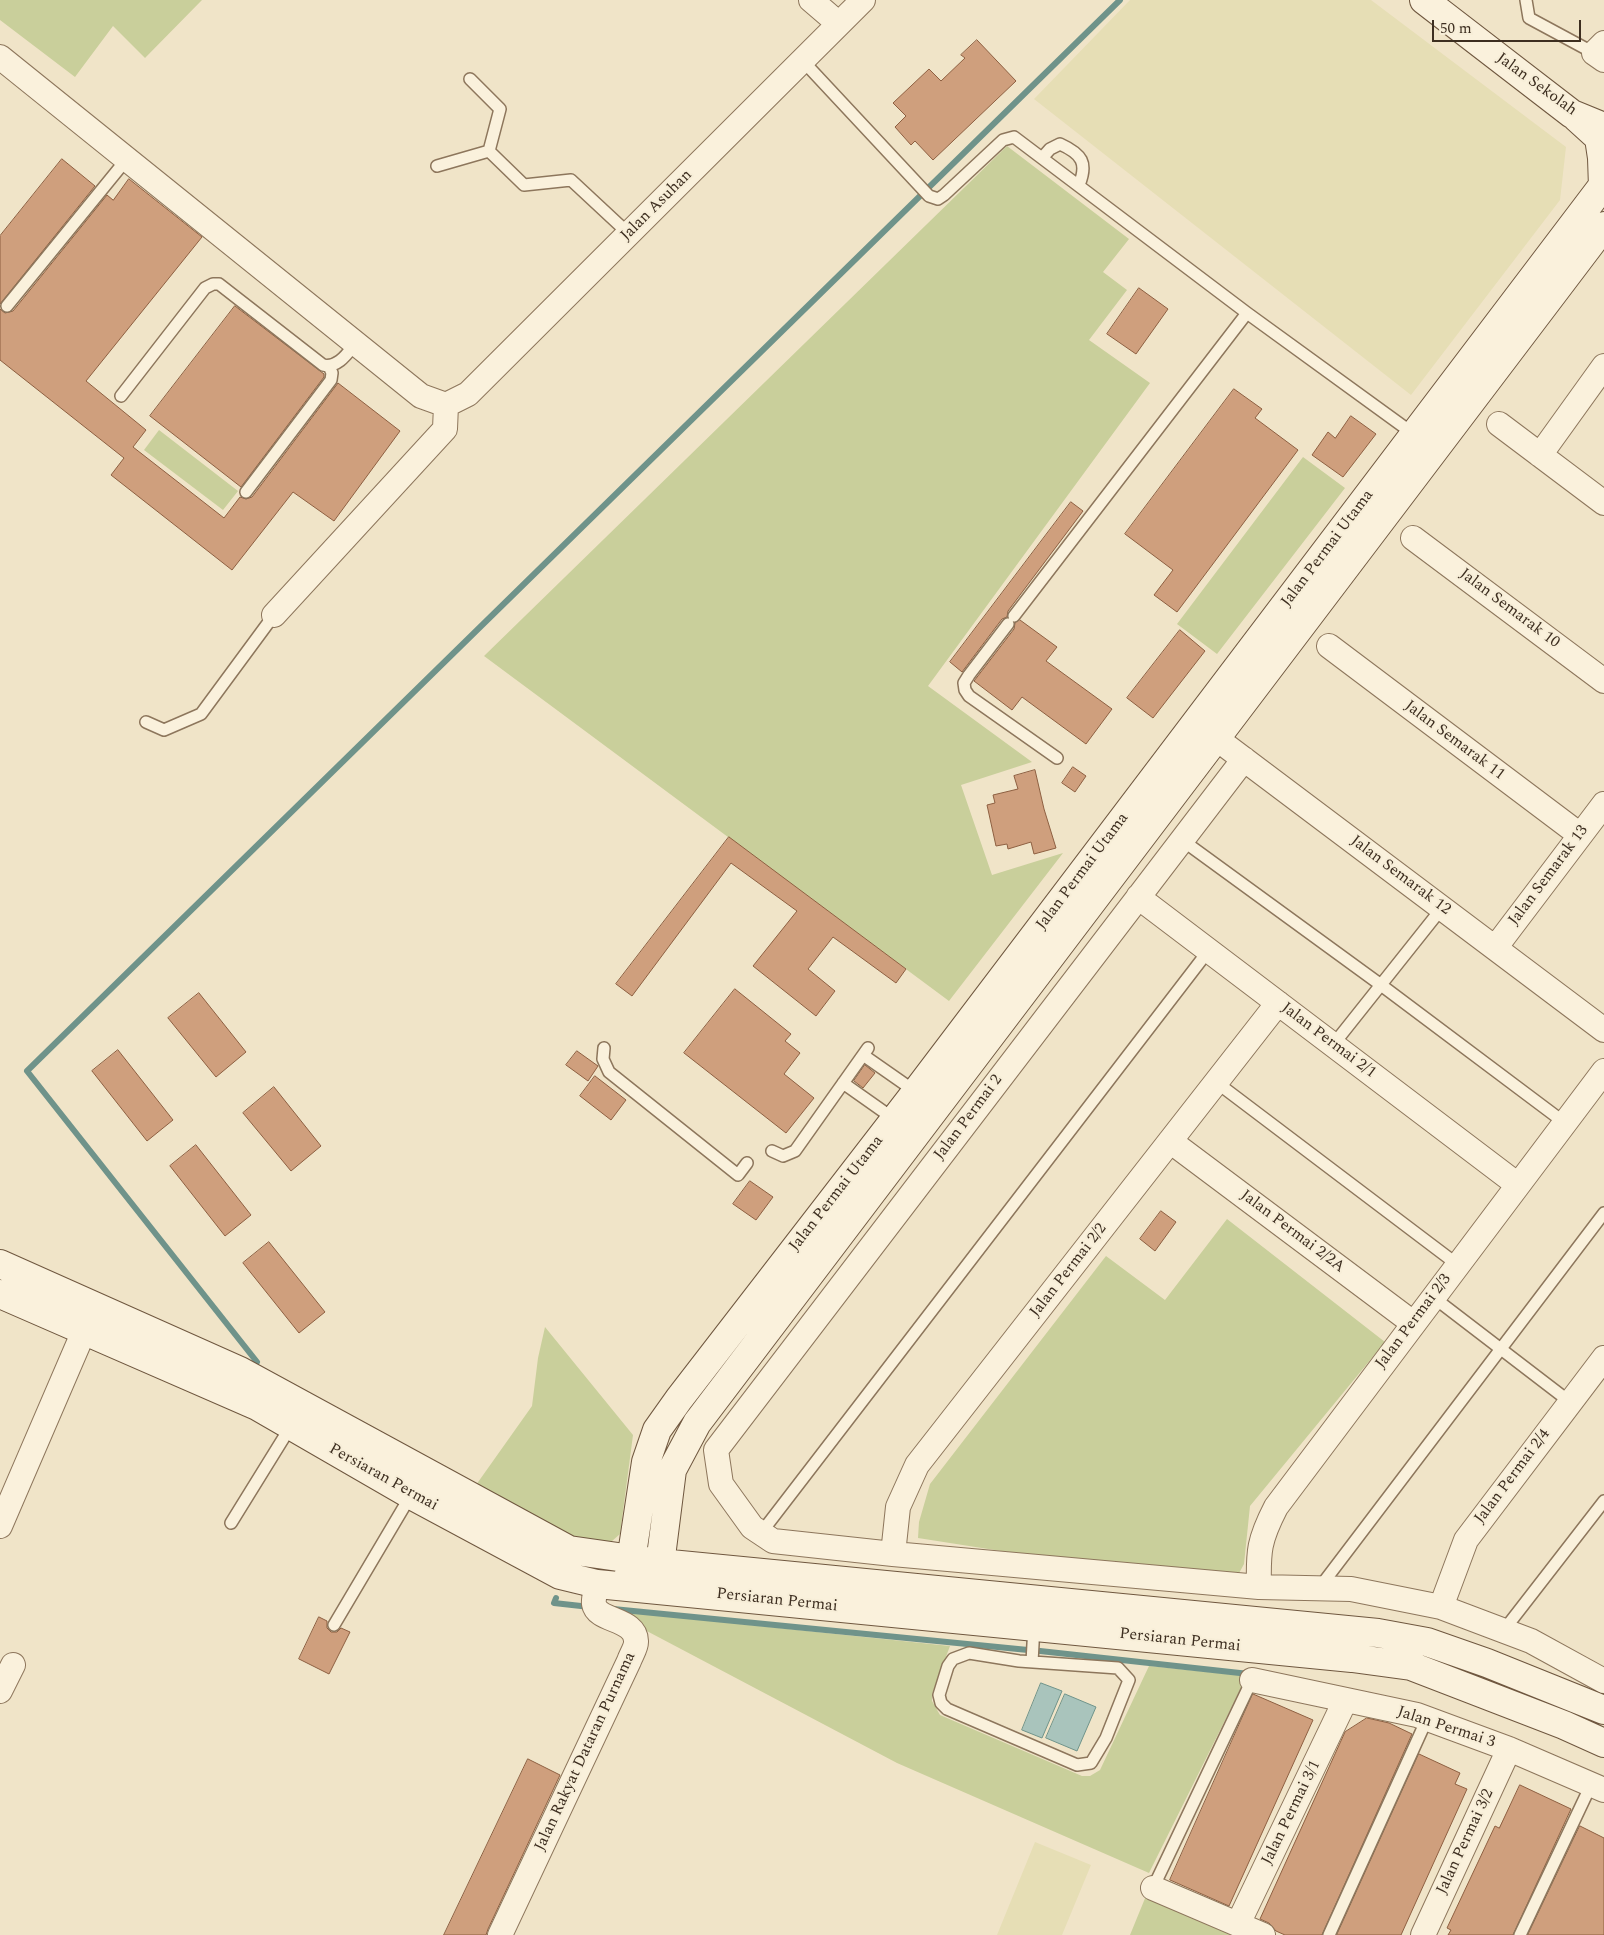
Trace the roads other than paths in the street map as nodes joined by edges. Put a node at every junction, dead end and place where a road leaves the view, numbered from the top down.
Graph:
1 (811, 0) edge
2 (863, 0) edge
3 (1424, 0) edge
4 (1450, 0) edge
5 (1526, 0) edge
6 (839, 24) junction
7 (1601, 52) edge
8 (0, 57) edge
9 (803, 61) junction
10 (470, 78) dead end
11 (1572, 114) junction
12 (1604, 118) edge
13 (1604, 127) edge
14 (489, 151) junction
15 (1042, 158) junction
16 (126, 160) junction
17 (437, 166) dead end
18 (1079, 185) junction
19 (1603, 186) edge
20 (1604, 226) edge
21 (629, 234) junction
22 (7, 306) dead end
23 (1247, 312) junction
24 (355, 344) junction
25 (329, 366) junction
26 (1604, 366) edge
27 (121, 396) dead end
28 (446, 405) junction
29 (1499, 424) dead end
30 (1424, 442) junction
31 (1540, 455) junction
32 (246, 492) dead end
33 (1604, 503) edge
34 (1414, 538) dead end
35 (274, 615) joint
36 (1329, 646) dead end
37 (1604, 681) edge
38 (146, 722) dead end
39 (1206, 730) junction
40 (1057, 758) dead end
41 (1244, 759) junction
42 (1604, 804) edge
43 (1580, 836) junction
44 (1182, 840) junction
45 (1138, 897) junction
46 (1442, 908) junction
47 (1495, 948) junction
48 (1209, 950) junction
49 (1381, 985) junction
50 (1278, 1002) junction
51 (1604, 1030) edge
52 (1333, 1045) junction
53 (604, 1048) dead end
54 (1604, 1071) edge
55 (1216, 1082) junction
56 (843, 1083) junction
57 (916, 1092) junction
58 (1565, 1123) junction
59 (891, 1137) junction
60 (1170, 1140) junction
61 (772, 1151) dead end
62 (747, 1163) dead end
63 (926, 1174) junction
64 (1518, 1185) junction
65 (1604, 1212) edge
66 (0, 1264) edge
67 (1458, 1264) junction
68 (0, 1294) edge
69 (1433, 1297) junction
70 (1413, 1323) junction
71 (84, 1331) junction
72 (1501, 1350) junction
73 (1601, 1368) edge
74 (1570, 1402) junction
75 (291, 1426) junction
76 (411, 1495) junction
77 (1604, 1501) edge
78 (231, 1523) dead end
79 (0, 1526) edge
80 (761, 1533) junction
81 (893, 1554) junction
82 (632, 1559) junction
83 (660, 1563) junction
84 (597, 1584) junction
85 (627, 1587) junction
86 (1259, 1587) junction
87 (1319, 1589) junction
88 (658, 1590) junction
89 (1441, 1607) junction
90 (334, 1625) dead end
91 (1034, 1626) junction
92 (1504, 1630) junction
93 (1032, 1662) junction
94 (13, 1665) dead end
95 (1252, 1680) joint
96 (1598, 1687) edge
97 (0, 1691) edge
98 (1345, 1701) junction
99 (1427, 1719) junction
100 (1564, 1725) junction
101 (1604, 1743) edge
102 (1509, 1749) junction
103 (1598, 1788) edge
104 (1154, 1888) joint
105 (1238, 1924) junction
106 (500, 1935) edge
107 (1263, 1935) edge
108 (1329, 1935) edge
109 (1423, 1935) edge
110 (1520, 1935) edge

1 - 6 street
2 - 6 street, Jalan Asuhan
3 - 11 street, Jalan Sekolah
4 - 12 street, Jalan Sekolah
5 - 7 lane
6 - 9 street, Jalan Asuhan
8 - 16 street
9 - 15 lane
9 - 21 street, Jalan Asuhan
10 - 14 lane
11 - 13 street, Jalan Sekolah
11 - 19 street
14 - 17 lane
14 - 21 lane
15 - 18 lane
15 - 18 lane
16 - 22 lane
16 - 24 street
18 - 23 lane
19 - 30 street, Jalan Permai Utama
20 - 30 street, Jalan Permai Utama
21 - 28 street, Jalan Asuhan
23 - 30 lane
23 - 40 lane
24 - 25 lane
24 - 28 street
25 - 27 lane
25 - 32 lane
26 - 31 street
28 - 35 street
29 - 31 street
30 - 39 street, Jalan Permai Utama
31 - 33 street
34 - 37 street, Jalan Semarak 10
35 - 38 lane
36 - 43 street, Jalan Semarak 11
39 - 41 street, Jalan Semarak 12
39 - 57 street, Jalan Permai Utama
39 - 59 street, Jalan Permai Utama
41 - 44 street, Jalan Permai 2
41 - 46 street, Jalan Semarak 12
42 - 43 street, Jalan Semarak 13
43 - 47 street, Jalan Semarak 13
44 - 45 street, Jalan Permai 2
44 - 49 lane
45 - 48 street, Jalan Permai 2/1
45 - 63 street, Jalan Permai 2
46 - 47 street, Jalan Semarak 12
46 - 49 lane
47 - 51 street, Jalan Semarak 12
48 - 50 street, Jalan Permai 2/1
48 - 80 lane
49 - 52 lane
49 - 58 lane
50 - 52 street, Jalan Permai 2/1
50 - 55 street, Jalan Permai 2/2
52 - 64 street, Jalan Permai 2/1
53 - 62 lane
54 - 58 street, Jalan Permai 2/3
55 - 60 street, Jalan Permai 2/2
55 - 67 lane
56 - 57 lane
56 - 59 lane
56 - 61 lane
57 - 59 street, Jalan Permai Utama
58 - 64 street, Jalan Permai 2/3
59 - 63 street
59 - 82 street, Jalan Permai Utama
59 - 83 street, Jalan Permai Utama
60 - 70 street, Jalan Permai 2/2A
60 - 81 street, Jalan Permai 2/2
63 - 80 street, Jalan Permai 2
64 - 67 street, Jalan Permai 2/3
65 - 72 lane
66 - 82 street, Persiaran Permai
67 - 69 street, Jalan Permai 2/3
68 - 71 street, Persiaran Permai
69 - 70 street, Jalan Permai 2/3
69 - 72 lane
70 - 86 street, Jalan Permai 2/3
71 - 75 street, Persiaran Permai
71 - 79 street
72 - 74 lane
72 - 87 lane
73 - 74 street, Jalan Permai 2/4
74 - 89 street, Jalan Permai 2/4
75 - 76 street, Persiaran Permai
75 - 78 lane
76 - 84 street, Persiaran Permai
76 - 90 lane
77 - 92 lane
80 - 81 street
81 - 86 street
82 - 83 street, Persiaran Permai
82 - 85 street, Jalan Permai Utama
83 - 88 street, Jalan Permai Utama
83 - 96 street, Persiaran Permai
84 - 85 street, Persiaran Permai
84 - 106 street, Jalan Rakyat Dataran Purnama
85 - 88 street, Persiaran Permai
86 - 87 street
87 - 89 street
88 - 91 street, Persiaran Permai
89 - 92 street
91 - 93 lane
91 - 100 street, Persiaran Permai
92 - 96 street
93 - 93 lane
94 - 97 street
95 - 98 street, Jalan Permai 3
95 - 104 lane
96 - 100 street
98 - 99 street, Jalan Permai 3
98 - 105 street, Jalan Permai 3/1
99 - 102 street, Jalan Permai 3
99 - 108 lane
100 - 101 street, Persiaran Permai
102 - 103 street, Jalan Permai 3
102 - 109 street, Jalan Permai 3/2
103 - 110 lane
104 - 105 street
105 - 107 street

